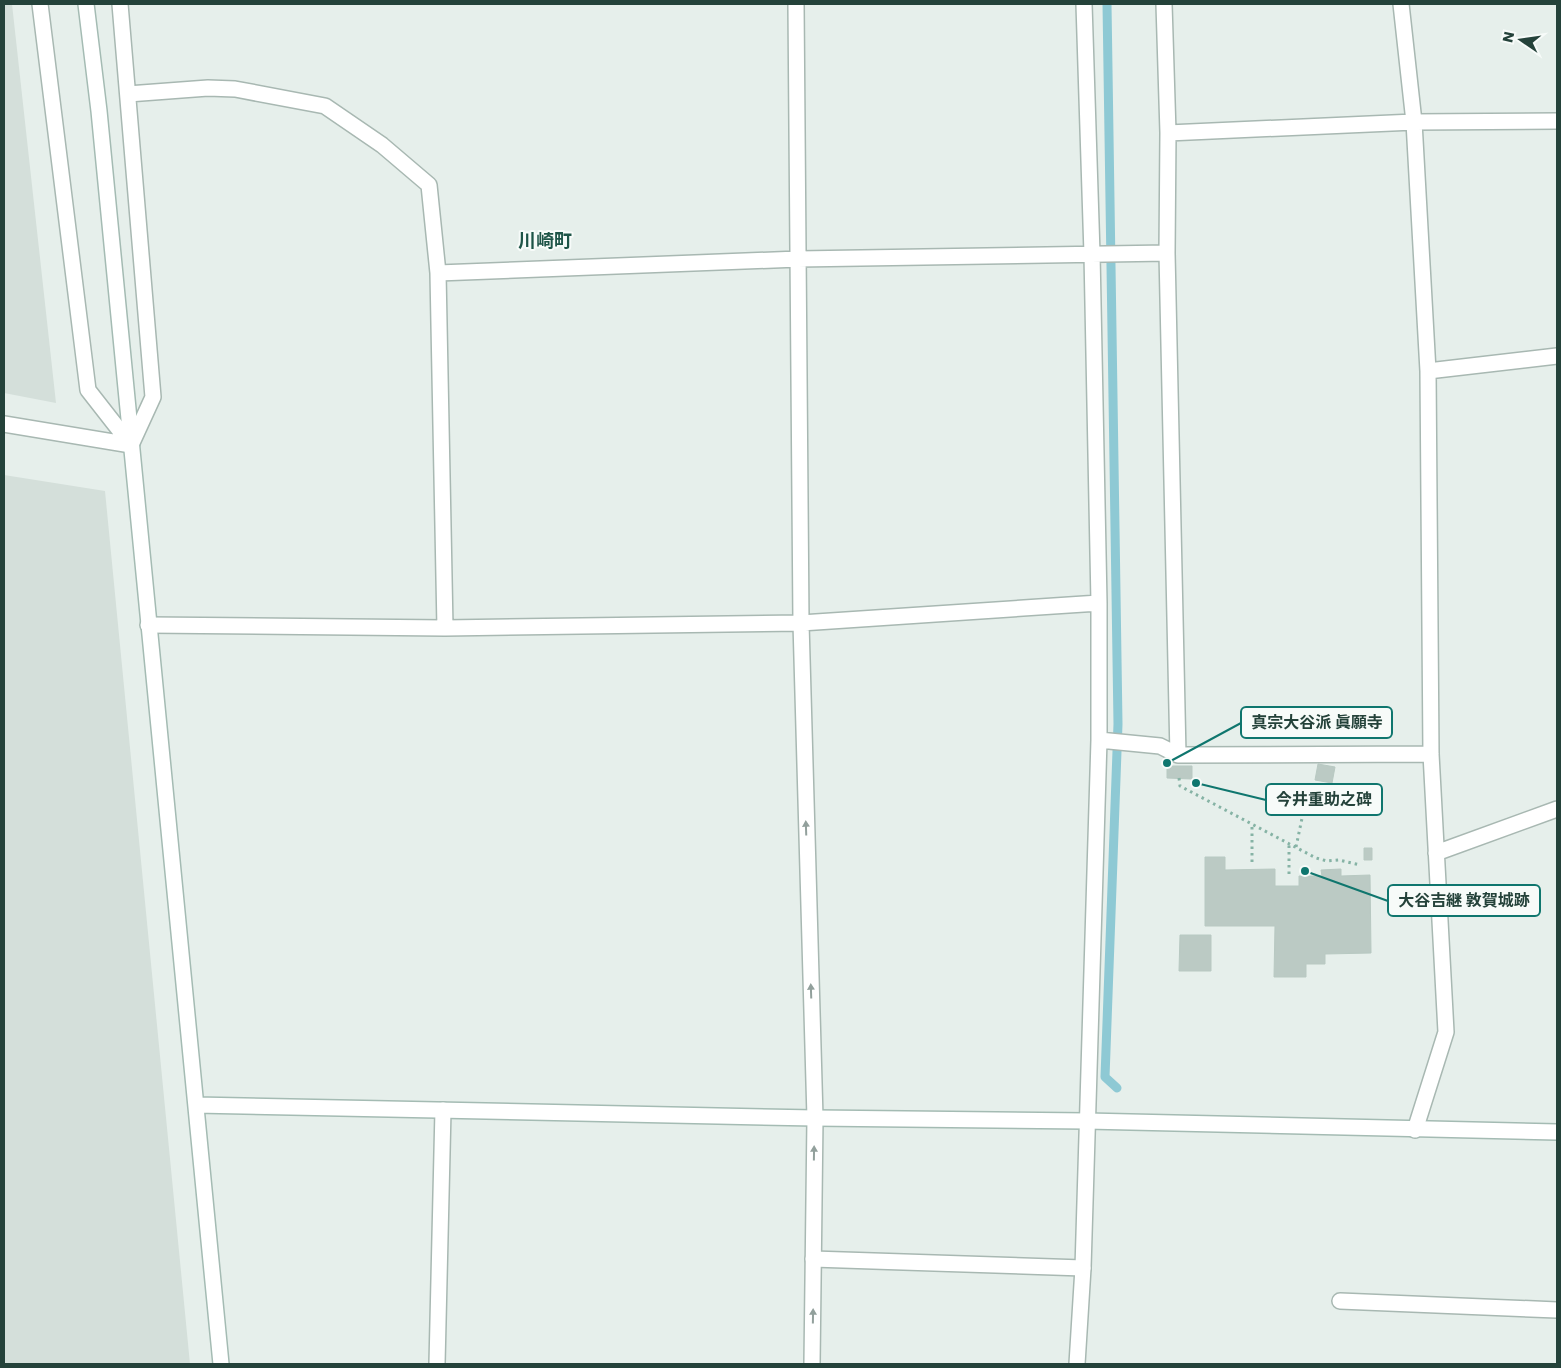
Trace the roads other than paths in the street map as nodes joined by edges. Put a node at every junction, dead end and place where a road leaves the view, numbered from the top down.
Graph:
1 (40, 4) edge
2 (86, 4) edge
3 (120, 4) edge
4 (796, 4) edge
5 (1084, 4) edge
6 (1164, 4) edge
7 (1401, 4) edge
8 (128, 94) junction
9 (1557, 120) edge
10 (1414, 122) junction
11 (1168, 133) junction
12 (1167, 253) junction
13 (1092, 254) junction
14 (798, 259) junction
15 (438, 273) junction
16 (1557, 356) edge
17 (1428, 371) junction
18 (4, 424) edge
19 (131, 445) junction
20 (1099, 603) junction
21 (801, 623) junction
22 (148, 625) junction
23 (445, 628) junction
24 (1099, 740) junction
25 (1178, 754) junction
26 (1431, 754) junction
27 (1557, 809) edge
28 (1436, 853) junction
29 (196, 1105) junction
30 (443, 1110) junction
31 (815, 1118) junction
32 (1087, 1121) junction
33 (1415, 1130) junction
34 (1557, 1132) edge
35 (813, 1259) junction
36 (1083, 1268) junction
37 (1340, 1301) dead end
38 (1557, 1310) edge
39 (220, 1364) edge
40 (438, 1364) edge
41 (812, 1364) edge
42 (1077, 1364) edge

1 - 19 street
2 - 19 street
3 - 8 street
4 - 14 street
5 - 13 street
6 - 11 street
7 - 10 street
8 - 15 street
8 - 19 street
9 - 10 street
10 - 11 street
10 - 17 street
11 - 12 street
12 - 13 street
12 - 25 street
13 - 14 street
13 - 20 street
14 - 15 street
14 - 21 street
15 - 23 street
16 - 17 street
17 - 26 street
18 - 19 street
19 - 22 street
20 - 21 street
20 - 24 street
21 - 23 street
31 -> 21 street
22 - 23 street
22 - 29 street
24 - 25 street
24 - 32 street
25 - 26 street
26 - 28 street
27 - 28 street
28 - 33 street
29 - 30 street
29 - 39 street
30 - 31 street
30 - 40 street
31 - 32 street
35 -> 31 street
32 - 33 street
32 - 36 street
33 - 34 street
35 - 36 street
41 -> 35 street
36 - 42 street
37 - 38 street

